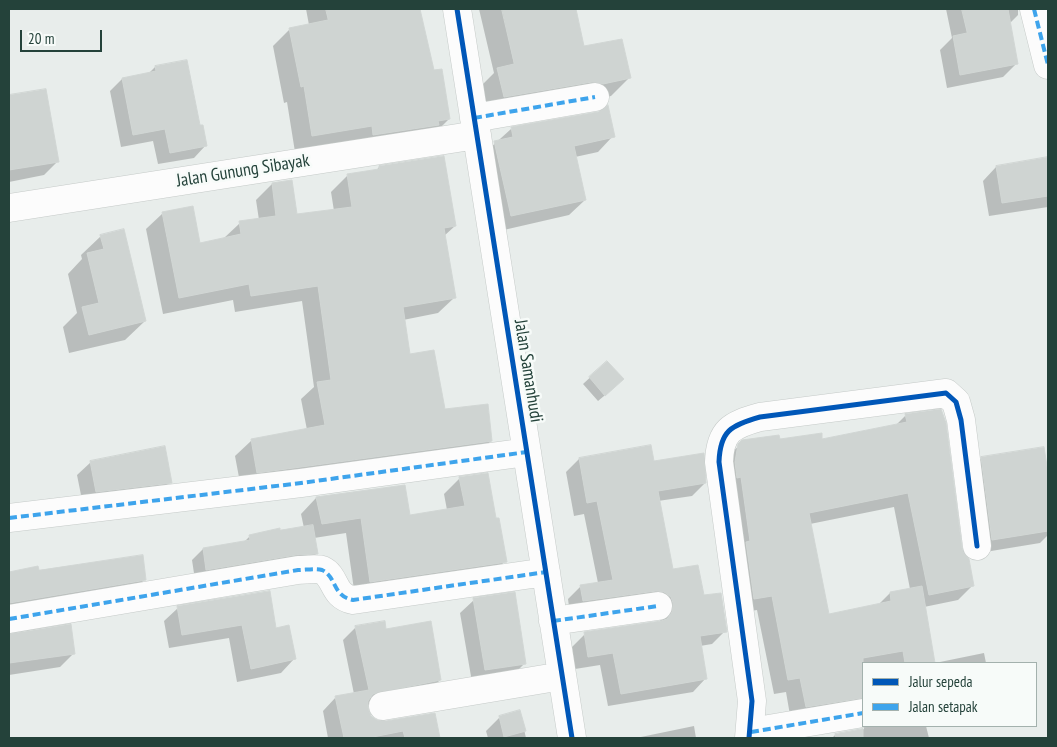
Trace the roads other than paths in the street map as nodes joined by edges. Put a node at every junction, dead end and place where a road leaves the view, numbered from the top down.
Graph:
1 (457, 9) edge
2 (1034, 9) edge
3 (1048, 65) edge
4 (595, 97) dead end
5 (476, 127) junction
6 (9, 208) edge
7 (527, 452) junction
8 (9, 518) edge
9 (977, 546) dead end
10 (546, 572) junction
11 (658, 606) dead end
12 (9, 618) edge
13 (554, 621) junction
14 (562, 676) junction
15 (383, 706) dead end
16 (862, 713) edge
17 (750, 735) edge
18 (572, 738) edge

1 - 5 street, Jalan Samanhudi
2 - 3 street
4 - 5 street, Jalan Gunung Sibayak
5 - 6 street, Jalan Gunung Sibayak
5 - 7 street, Jalan Samanhudi
7 - 8 street
7 - 10 street, Jalan Samanhudi
9 - 17 street
10 - 12 street
10 - 13 street, Jalan Samanhudi
11 - 13 street
13 - 14 street, Jalan Samanhudi
14 - 15 street
14 - 18 street, Jalan Samanhudi
16 - 17 street

